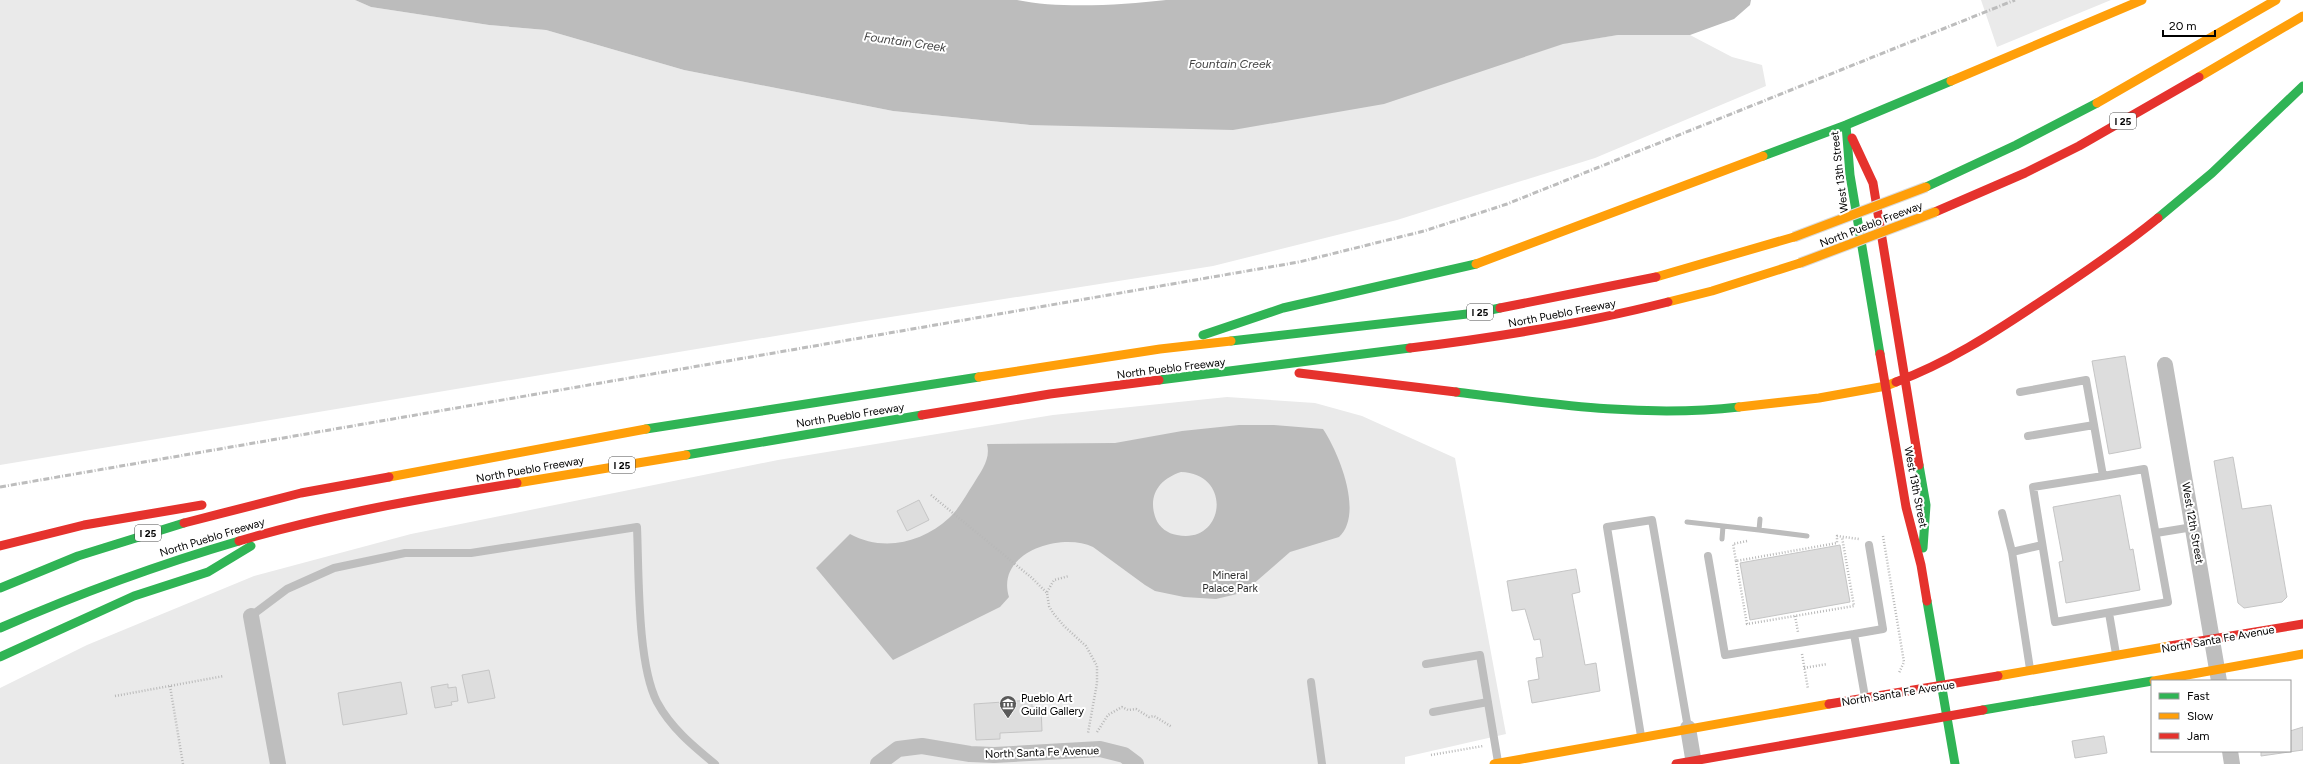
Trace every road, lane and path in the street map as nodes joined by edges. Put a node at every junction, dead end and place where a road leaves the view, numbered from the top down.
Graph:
1 (2142, 0) edge
2 (2276, 0) edge
3 (2303, 16) edge
4 (2303, 86) edge
5 (1846, 125) junction
6 (1160, 350) junction
7 (2165, 365) dead end
8 (1259, 369) junction
9 (1906, 378) junction
10 (1886, 386) junction
11 (2020, 392) dead end
12 (2094, 425) junction
13 (2028, 436) dead end
14 (2103, 476) junction
15 (301, 493) junction
16 (931, 495) dead end
17 (226, 502) dead end
18 (212, 504) dead end
19 (2002, 513) dead end
20 (2193, 527) junction
21 (276, 530) junction
22 (2156, 533) junction
23 (1883, 536) dead end
24 (1842, 537) junction
25 (1747, 541) dead end
26 (1869, 545) joint
27 (2042, 545) junction
28 (0, 546) edge
29 (2012, 552) junction
30 (1708, 556) dead end
31 (1736, 561) junction
32 (1921, 565) junction
33 (1069, 576) dead end
34 (0, 588) edge
35 (1047, 593) junction
36 (2109, 612) junction
37 (251, 616) joint
38 (2303, 624) edge
39 (0, 628) edge
40 (1854, 634) junction
41 (2213, 641) junction
42 (1800, 643) junction
43 (2303, 654) edge
44 (0, 657) edge
45 (2117, 657) junction
46 (1426, 664) dead end
47 (1827, 664) dead end
48 (1804, 668) junction
49 (2030, 672) junction
50 (1891, 675) dead end
51 (224, 676) dead end
52 (2218, 676) edge
53 (2166, 680) edge
54 (2151, 681) edge
55 (1311, 682) dead end
56 (170, 686) junction
57 (1942, 687) junction
58 (1816, 688) dead end
59 (1808, 689) junction
60 (1800, 691) dead end
61 (115, 696) dead end
62 (1865, 698) junction
63 (1488, 702) junction
64 (1433, 712) dead end
65 (1947, 715) junction
66 (1172, 727) dead end
67 (1688, 728) junction
68 (1095, 733) dead end
69 (1641, 737) junction
70 (1087, 740) dead end
71 (1495, 744) junction
72 (2230, 752) edge
73 (1431, 755) dead end
74 (1694, 762) edge
75 (184, 764) edge
76 (278, 764) edge
77 (715, 764) edge
78 (878, 764) edge
79 (1136, 764) edge
80 (1322, 764) edge
81 (1496, 764) edge
82 (1676, 764) edge
83 (1955, 764) edge
84 (2232, 764) edge

1 - 5 main road
2 - 6 main road, North Pueblo Freeway / I 25, bridge
3 - 8 main road, North Pueblo Freeway / I 25, bridge
4 - 9 main road
5 - 6 main road
5 - 9 main road, West 13th Street
5 - 10 main road, West 13th Street
6 - 15 main road, North Pueblo Freeway / I 25
7 - 20 street, West 12th Street
8 - 10 main road
8 - 21 main road, North Pueblo Freeway / I 25
9 - 10 main road
9 - 32 main road, West 13th Street
10 - 32 main road, West 13th Street
11 - 12 lane
12 - 13 lane
12 - 14 lane
14 - 22 lane
14 - 27 lane
15 - 17 main road
15 - 34 main road, North Pueblo Freeway / I 25
16 - 35 path
18 - 28 main road
19 - 29 lane
20 - 22 lane
20 - 41 street, West 12th Street
21 - 39 main road, North Pueblo Freeway / I 25
21 - 44 main road
22 - 36 lane
23 - 50 path
24 - 26 path
24 - 31 path
24 - 31 path
25 - 31 path
26 - 40 lane
27 - 29 lane
27 - 36 lane
29 - 49 lane
30 - 42 lane
32 - 57 main road, West 13th Street
33 - 35 path
35 - 70 path
36 - 45 lane
37 - 76 street
37 - 77 lane
38 - 41 main road, North Santa Fe Avenue
40 - 42 lane
40 - 62 lane
41 - 45 main road, North Santa Fe Avenue
41 - 52 street, West 12th Street
42 - 48 path
43 - 52 main road
45 - 49 main road, North Santa Fe Avenue
46 - 63 lane
47 - 48 path
48 - 59 path
49 - 57 main road, North Santa Fe Avenue
51 - 56 path
52 - 53 main road
54 - 65 main road
55 - 80 lane
56 - 61 path
56 - 75 path
57 - 62 main road, North Santa Fe Avenue
57 - 65 main road, West 13th Street
58 - 59 path
59 - 60 path
62 - 67 main road, North Santa Fe Avenue
63 - 64 lane
63 - 71 lane
65 - 74 main road
65 - 83 main road, West 13th Street
66 - 68 path
67 - 69 main road, North Santa Fe Avenue
67 - 69 lane
67 - 74 street
69 - 81 main road, North Santa Fe Avenue
71 - 73 path
71 - 81 lane
72 - 84 street
74 - 82 main road
78 - 79 street, North Santa Fe Avenue

